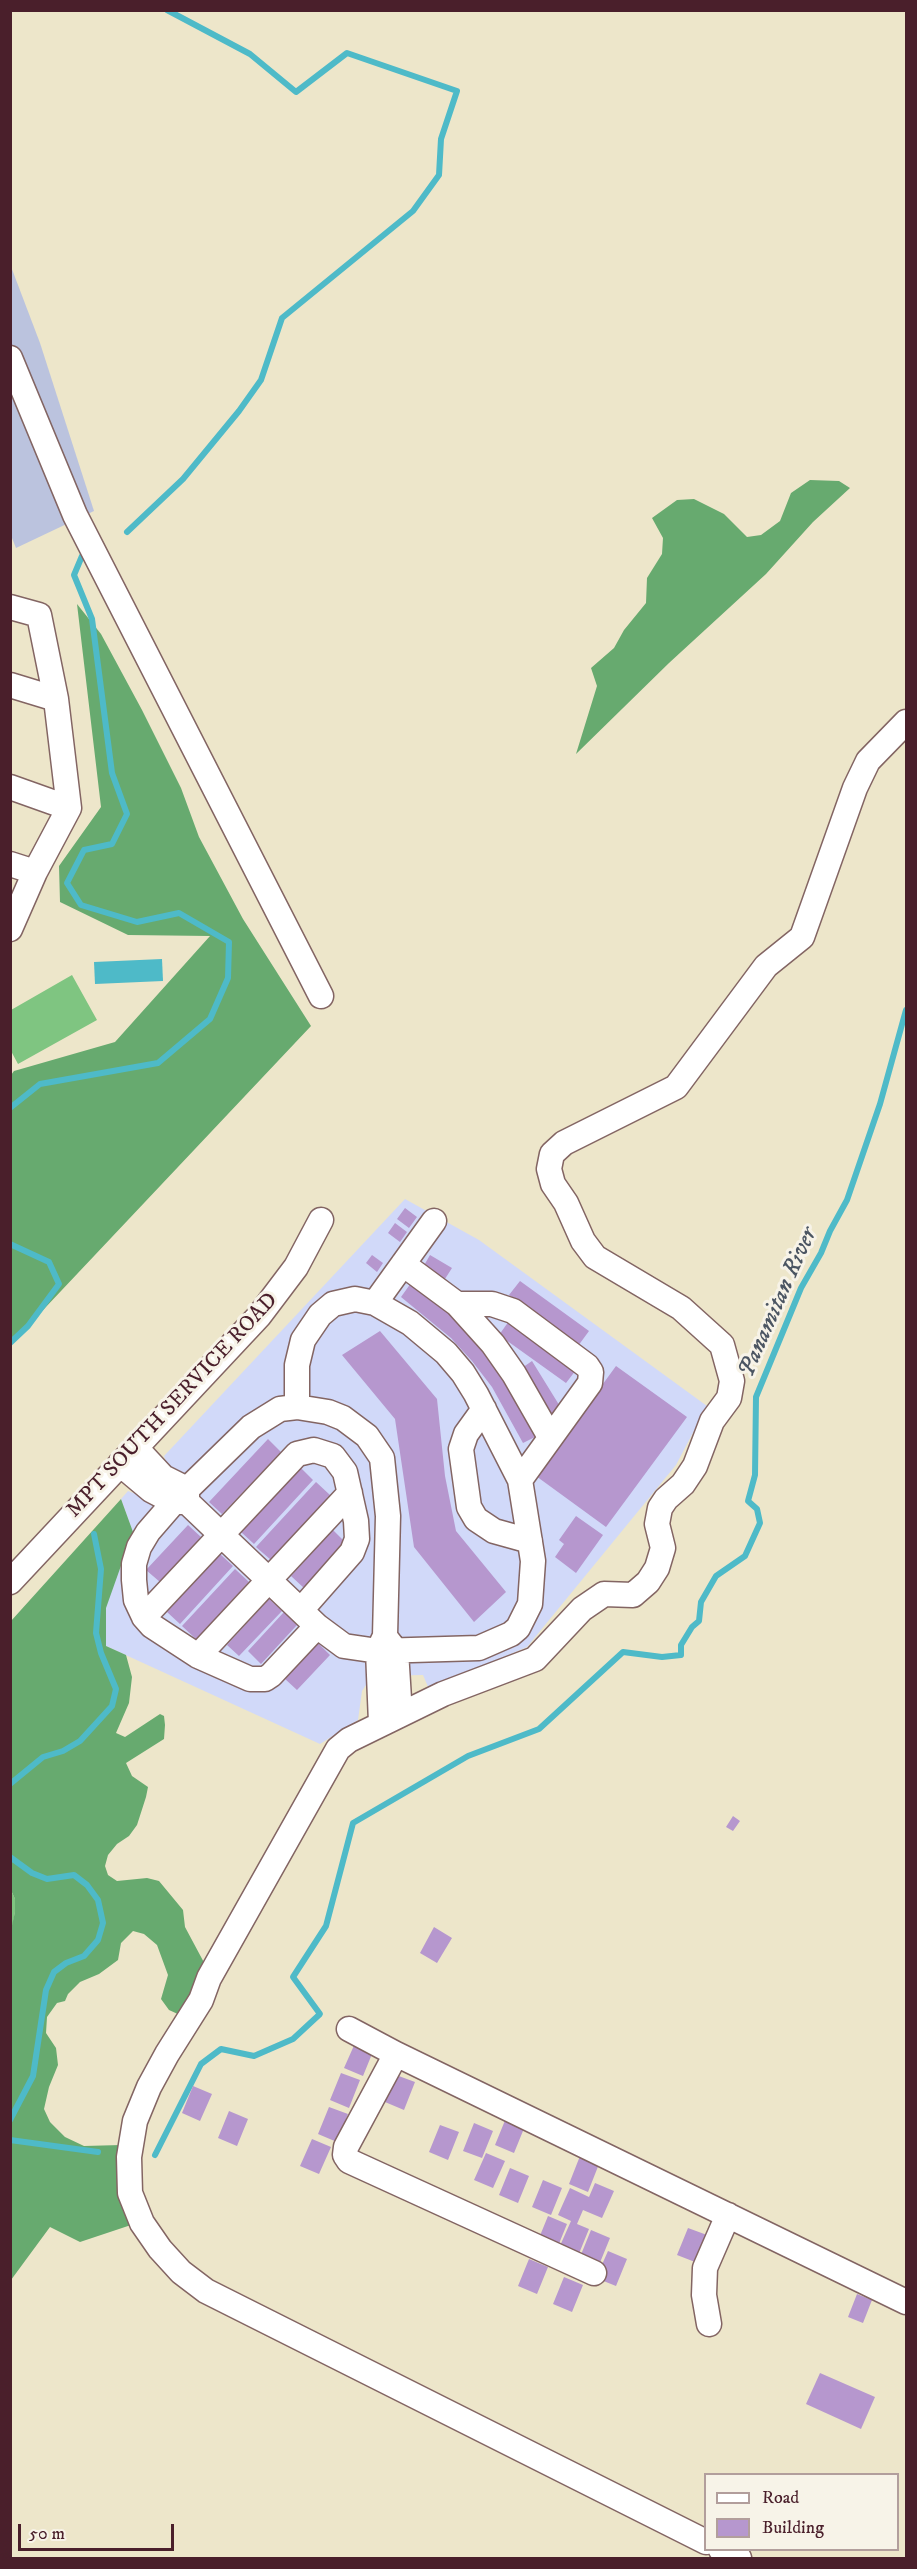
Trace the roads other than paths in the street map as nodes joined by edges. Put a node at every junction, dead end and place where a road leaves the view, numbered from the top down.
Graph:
1 (10, 358) edge
2 (10, 607) edge
3 (10, 685) edge
4 (56, 699) junction
5 (906, 722) edge
6 (10, 788) edge
7 (69, 808) junction
8 (10, 864) edge
9 (35, 872) junction
10 (10, 929) edge
11 (321, 996) dead end
12 (321, 1220) dead end
13 (434, 1221) dead end
14 (403, 1264) junction
15 (375, 1303) junction
16 (457, 1304) junction
17 (297, 1407) junction
18 (484, 1408) junction
19 (550, 1437) junction
20 (128, 1456) junction
21 (520, 1480) junction
22 (350, 1493) junction
23 (183, 1498) junction
24 (220, 1535) junction
25 (530, 1541) junction
26 (269, 1580) junction
27 (10, 1582) edge
28 (144, 1617) junction
29 (309, 1618) junction
30 (386, 1646) junction
31 (198, 1656) junction
32 (391, 1719) junction
33 (349, 2029) dead end
34 (396, 2054) junction
35 (728, 2215) junction
36 (594, 2273) dead end
37 (906, 2302) edge
38 (709, 2324) dead end
39 (704, 2541) edge
40 (723, 2551) edge
41 (739, 2559) edge

1 - 11 street
2 - 4 street
3 - 4 street
4 - 7 street
5 - 32 street
6 - 7 street
7 - 9 street
8 - 9 street
9 - 10 street
12 - 20 street, MPT SOUTH SERVICE ROAD
13 - 14 street
14 - 15 street
14 - 16 street
15 - 17 street
15 - 18 street
16 - 19 street
16 - 19 street
17 - 23 street
17 - 30 street
18 - 21 street
18 - 25 street
19 - 21 street
20 - 23 street
20 - 27 street, MPT SOUTH SERVICE ROAD
21 - 25 street
22 - 24 street
22 - 26 street
22 - 29 street
23 - 24 street
23 - 28 street
24 - 26 street
24 - 28 street
25 - 30 street
26 - 29 street
26 - 31 street
28 - 31 street
29 - 30 street
29 - 31 street
30 - 32 street
32 - 39 street
33 - 34 street
34 - 35 street
34 - 36 street
35 - 37 street
35 - 38 street
40 - 41 street

